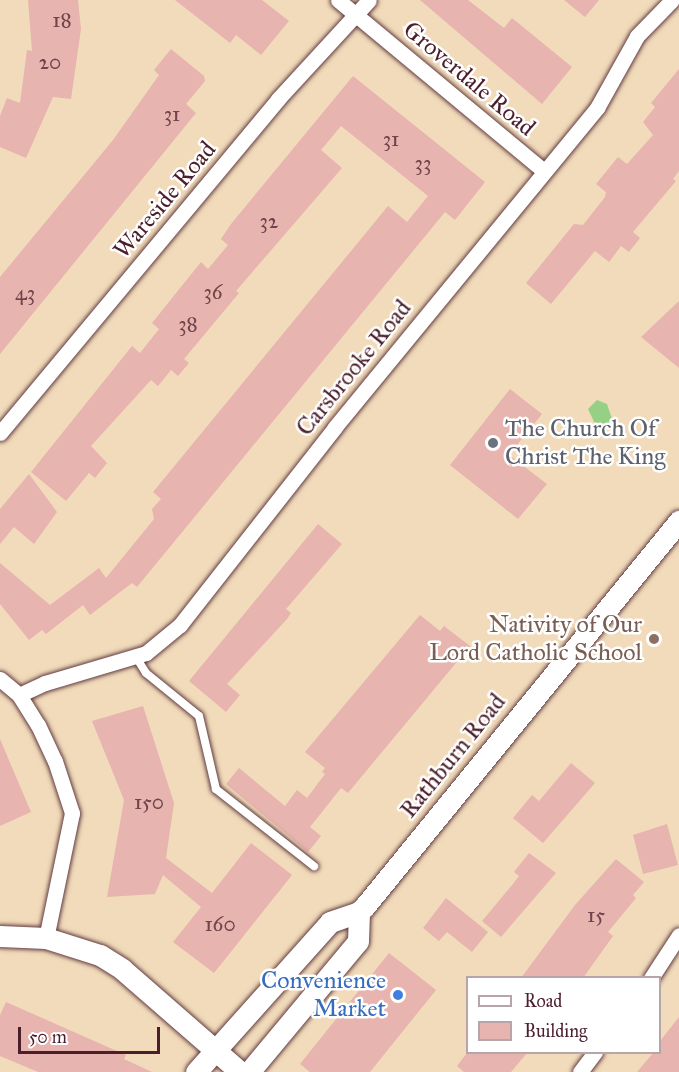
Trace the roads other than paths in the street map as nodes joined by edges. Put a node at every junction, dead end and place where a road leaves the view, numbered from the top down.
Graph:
1 (338, 0) edge
2 (369, 0) edge
3 (672, 0) edge
4 (357, 15) junction
5 (543, 170) junction
6 (0, 433) edge
7 (679, 521) edge
8 (136, 657) junction
9 (0, 679) edge
10 (19, 695) junction
11 (314, 866) dead end
12 (359, 912) junction
13 (679, 935) edge
14 (0, 936) edge
15 (46, 938) junction
16 (652, 976) edge
17 (215, 1050) junction
18 (594, 1054) edge
19 (196, 1072) edge
20 (240, 1072) edge
21 (249, 1072) edge
22 (580, 1072) edge

1 - 4 street, Groverdale Road
2 - 4 street, Wareside Road
3 - 5 street, Carsbrooke Road
4 - 5 street, Groverdale Road
4 - 6 street, Wareside Road
5 - 8 street, Carsbrooke Road
7 - 12 main road, Rathburn Road
8 - 10 street, Carsbrooke Road
8 - 11 lane
9 - 10 street
10 - 15 street
12 - 17 main road
12 - 21 main road
13 - 16 street
14 - 15 main road
15 - 17 main road
17 - 19 main road
17 - 20 main road
18 - 22 street

